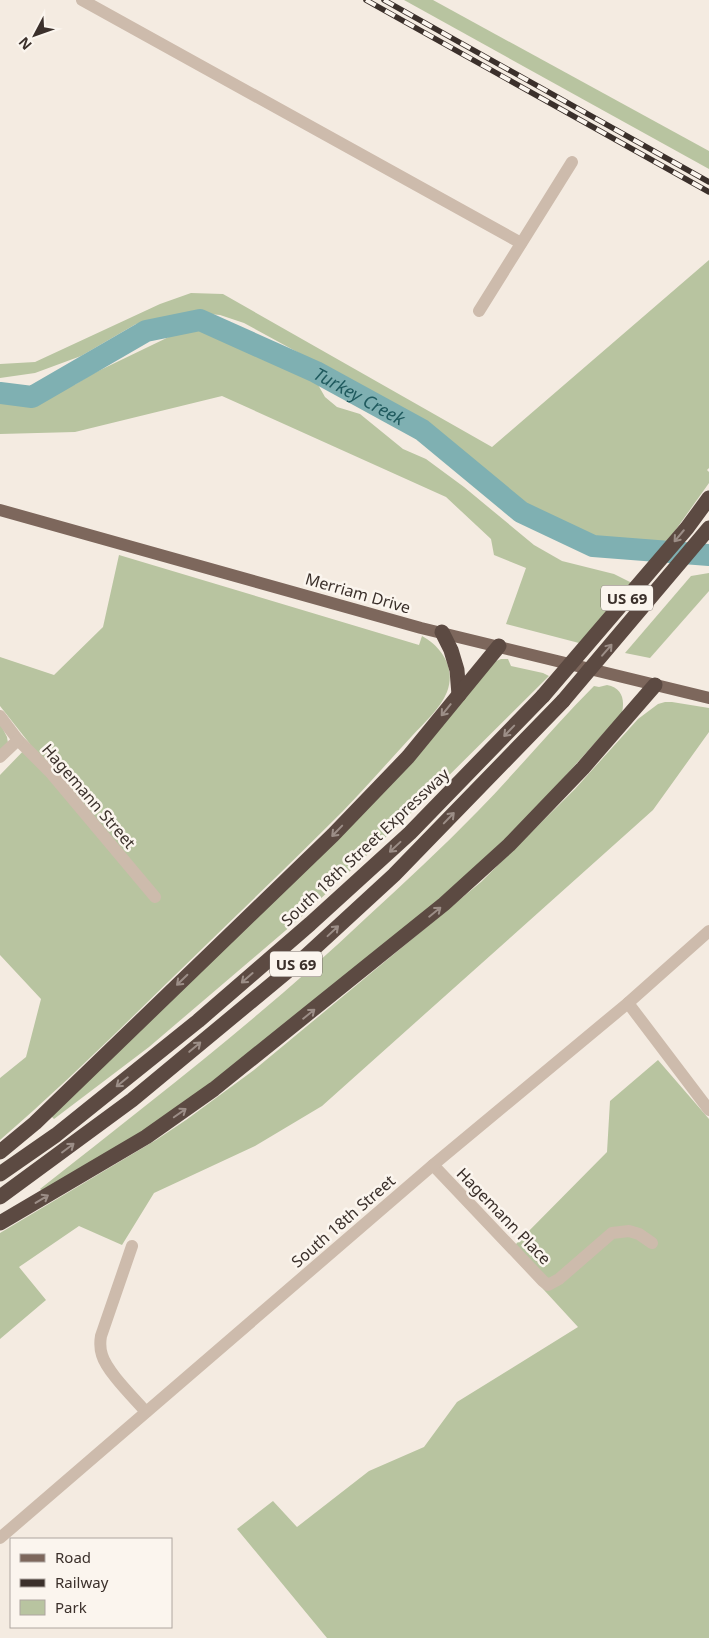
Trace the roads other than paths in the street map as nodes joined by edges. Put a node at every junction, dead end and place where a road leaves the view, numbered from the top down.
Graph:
1 (82, 0) edge
2 (572, 162) dead end
3 (522, 243) junction
4 (479, 311) dead end
5 (709, 498) edge
6 (0, 510) edge
7 (709, 528) edge
8 (442, 632) junction
9 (499, 646) junction
10 (655, 684) junction
11 (459, 695) junction
12 (709, 698) edge
13 (0, 716) edge
14 (18, 740) junction
15 (0, 757) edge
16 (154, 896) dead end
17 (709, 931) edge
18 (628, 1003) junction
19 (709, 1110) edge
20 (0, 1152) edge
21 (433, 1165) junction
22 (0, 1174) edge
23 (0, 1197) edge
24 (0, 1223) edge
25 (652, 1243) dead end
26 (132, 1246) dead end
27 (146, 1412) junction
28 (0, 1538) edge

1 - 3 street
2 - 3 street
3 - 4 street
5 -> 22 highway, South 18th Street Expressway / US 69, bridge
6 - 8 main road, Merriam Drive
23 -> 7 highway, US 69, bridge
8 - 9 main road, Merriam Drive
8 - 11 highway
9 - 10 main road, Merriam Drive
9 - 11 highway
10 - 12 main road, Merriam Drive
24 -> 10 highway
11 -> 20 highway
13 - 14 street, Hagemann Street
14 - 15 street
14 - 16 street, Hagemann Street
17 - 18 street, South 18th Street
18 - 19 street
18 - 21 street, South 18th Street
21 - 25 street, Hagemann Place
21 - 27 street, South 18th Street
26 - 27 street
27 - 28 street, South 18th Street

